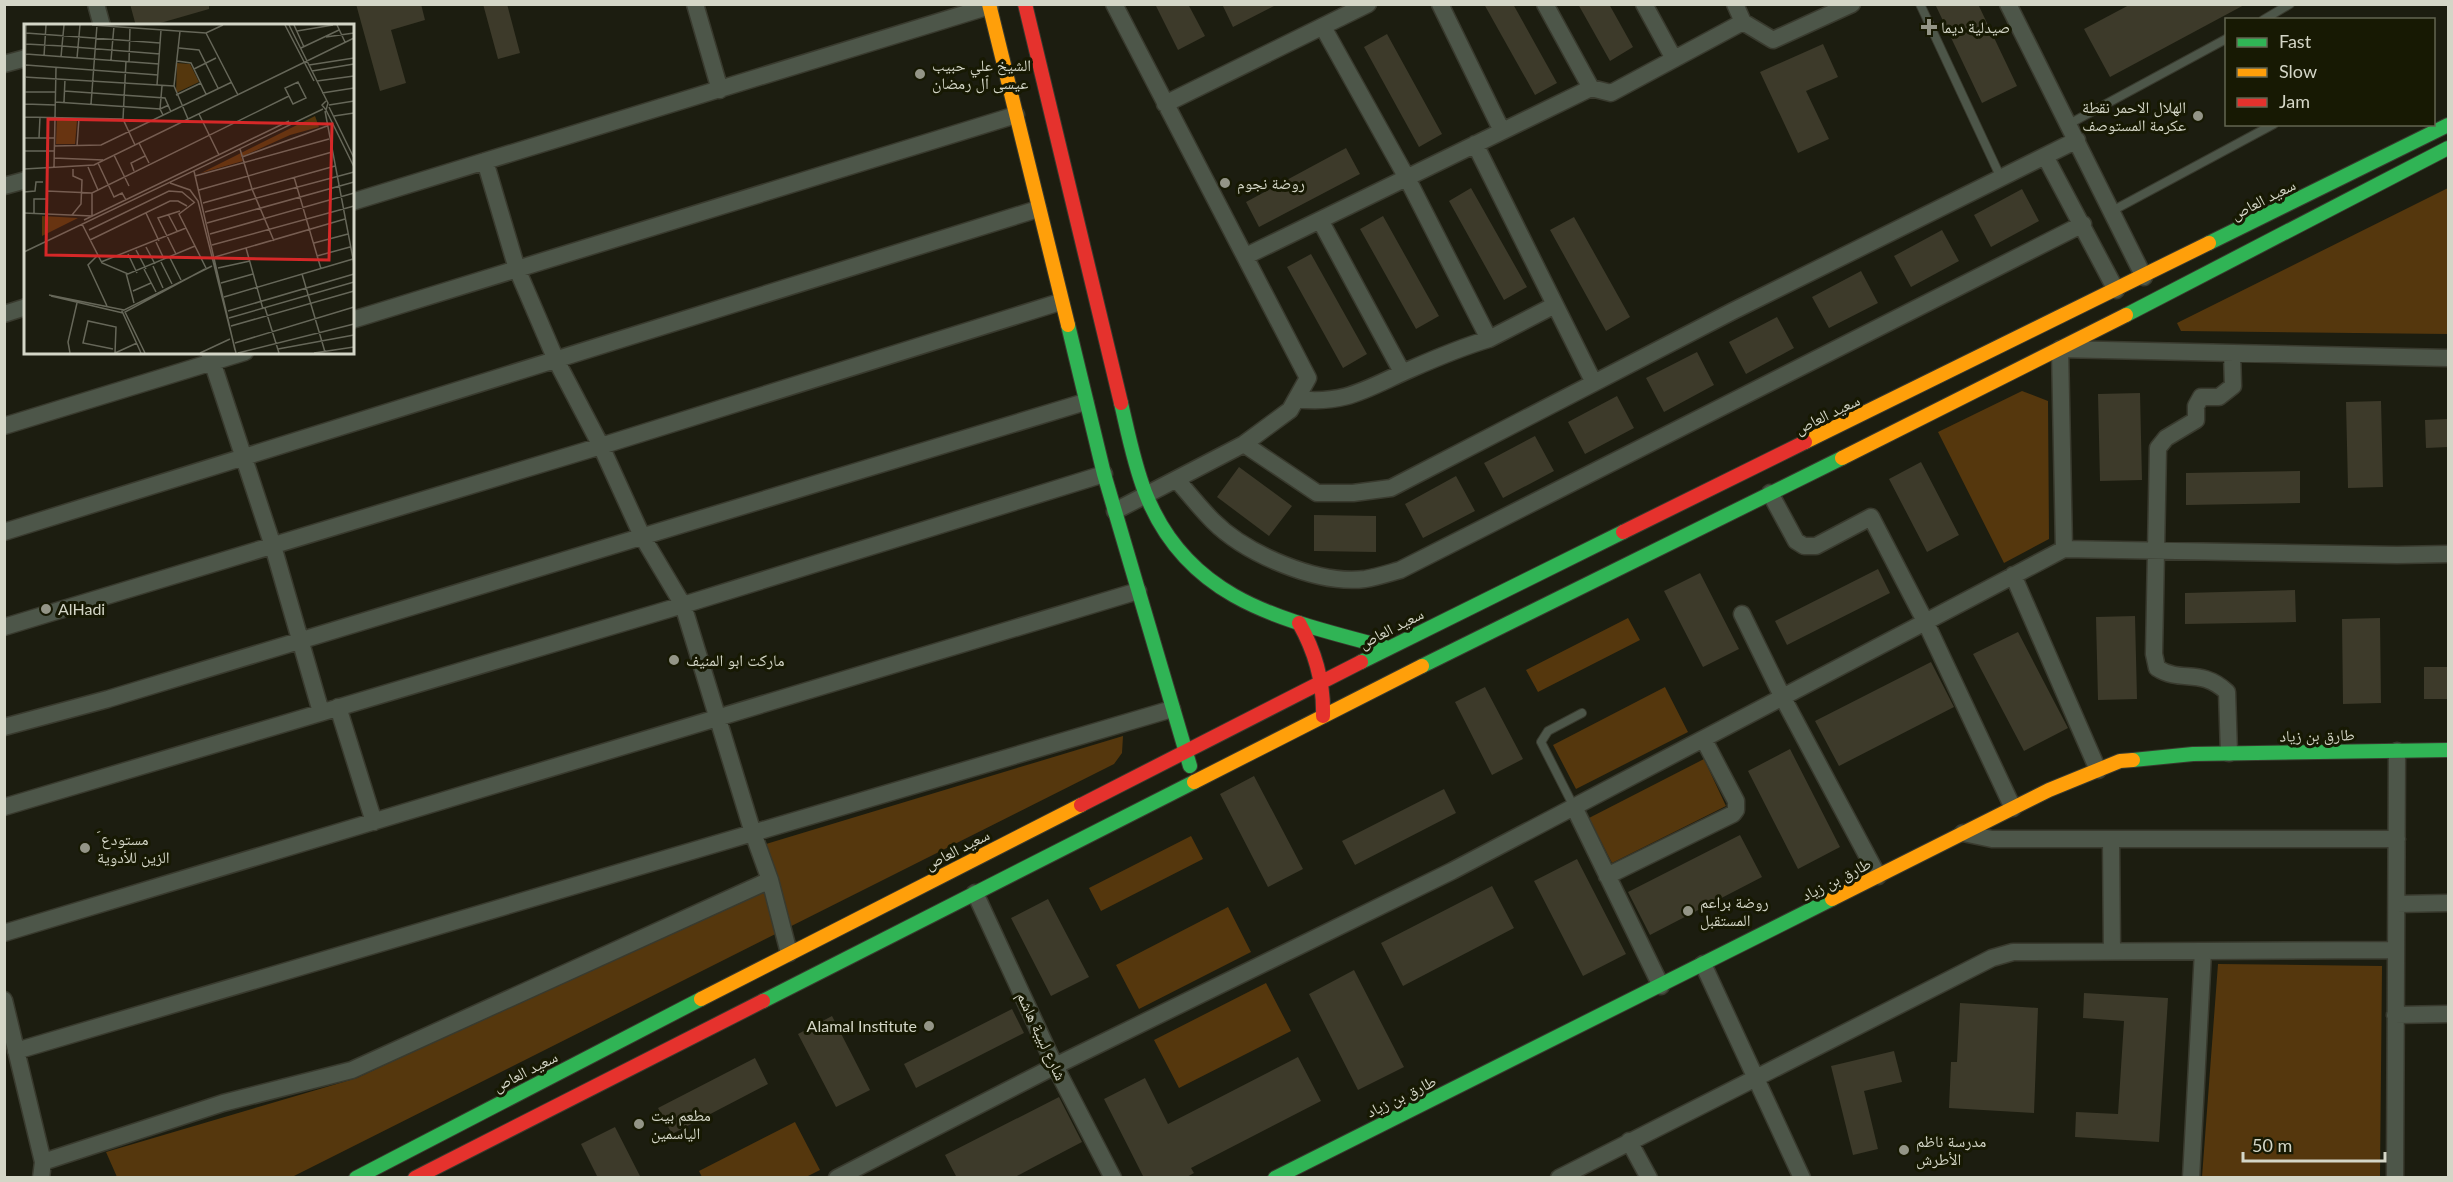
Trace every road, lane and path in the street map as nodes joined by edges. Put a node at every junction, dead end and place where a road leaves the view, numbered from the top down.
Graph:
1 (96, 4) edge
2 (695, 4) edge
3 (1025, 4) edge
4 (1114, 4) edge
5 (1368, 4) edge
6 (1440, 4) edge
7 (1545, 4) edge
8 (1644, 4) edge
9 (1735, 4) edge
10 (1852, 4) edge
11 (1920, 4) edge
12 (2008, 4) edge
13 (2290, 4) edge
14 (989, 5) edge
15 (2266, 18) edge
16 (1743, 22) junction
17 (101, 24) edge
18 (1323, 27) junction
19 (2225, 40) edge
20 (24, 59) edge
21 (1674, 59) junction
22 (4, 64) edge
23 (1591, 88) junction
24 (720, 90) junction
25 (1166, 104) junction
26 (1016, 115) junction
27 (2069, 124) junction
28 (2448, 125) edge
29 (2270, 126) edge
30 (1502, 130) junction
31 (2077, 140) junction
32 (1475, 144) junction
33 (2448, 148) edge
34 (2045, 156) junction
35 (485, 161) junction
36 (1407, 177) junction
37 (2001, 178) junction
38 (24, 181) edge
39 (4, 186) edge
40 (354, 201) edge
41 (1038, 209) junction
42 (2112, 212) junction
43 (1320, 220) junction
44 (2083, 224) junction
45 (1246, 256) junction
46 (517, 269) junction
47 (2145, 277) junction
48 (2116, 290) junction
49 (1060, 302) junction
50 (1555, 305) junction
51 (24, 308) edge
52 (4, 314) edge
53 (354, 319) edge
54 (1488, 339) junction
55 (2060, 349) junction
56 (2232, 353) junction
57 (231, 354) edge
58 (211, 357) edge
59 (2448, 358) edge
60 (556, 360) junction
61 (1402, 372) junction
62 (1594, 383) junction
63 (1296, 399) junction
64 (1085, 402) junction
65 (4, 426) edge
66 (1244, 444) junction
67 (601, 446) junction
68 (244, 458) junction
69 (1104, 474) junction
70 (1177, 480) junction
71 (1770, 493) junction
72 (1146, 496) junction
73 (1115, 511) junction
74 (4, 532) edge
75 (642, 536) junction
76 (273, 546) junction
77 (2064, 549) junction
78 (2158, 551) junction
79 (2448, 554) edge
80 (2013, 575) junction
81 (1138, 591) junction
82 (683, 605) junction
83 (1742, 614) dead end
84 (1299, 623) junction
85 (1926, 623) junction
86 (4, 627) edge
87 (300, 640) junction
88 (1388, 648) junction
89 (1323, 681) junction
90 (1783, 698) junction
91 (330, 710) junction
92 (1172, 710) junction
93 (1582, 713) dead end
94 (1323, 716) junction
95 (718, 719) junction
96 (4, 726) edge
97 (1704, 740) junction
98 (2448, 750) edge
99 (2397, 751) junction
100 (1186, 752) junction
101 (2229, 753) junction
102 (2098, 770) junction
103 (1196, 781) junction
104 (4, 807) edge
105 (1574, 807) junction
106 (2013, 808) junction
107 (374, 822) junction
108 (753, 833) junction
109 (1963, 833) junction
110 (2111, 839) junction
111 (2397, 839) junction
112 (1607, 876) junction
113 (1878, 876) junction
114 (770, 880) junction
115 (975, 893) junction
116 (2448, 903) edge
117 (2397, 904) junction
118 (4, 933) edge
119 (2203, 951) junction
120 (2396, 951) junction
121 (789, 952) junction
122 (2112, 952) junction
123 (1703, 964) junction
124 (1661, 986) junction
125 (4, 1000) edge
126 (2448, 1014) edge
127 (2396, 1015) junction
128 (16, 1051) junction
129 (1055, 1066) junction
130 (1756, 1079) junction
131 (1629, 1141) junction
132 (42, 1170) edge
133 (356, 1178) edge
134 (415, 1178) edge
135 (837, 1178) edge
136 (1113, 1178) edge
137 (1275, 1178) edge
138 (1559, 1178) edge
139 (1649, 1178) edge
140 (1802, 1178) edge
141 (2191, 1178) edge
142 (2395, 1178) edge

1 - 17 street
2 - 24 street
3 - 72 main road
4 - 25 street
5 - 18 street
6 - 30 street
7 - 23 street
8 - 21 street
9 - 16 street
10 - 16 street
11 - 37 lane
12 - 27 street
13 - 15 lane
14 - 24 street
14 - 26 main road
16 - 21 street
18 - 25 street
18 - 36 street
19 - 27 lane
20 - 22 street
21 - 23 street
23 - 30 street
24 - 35 street
25 - 45 street
26 - 41 main road
26 - 46 street
27 - 31 street
28 - 47 main road, سعيد العاص
29 - 42 lane
30 - 32 street
31 - 34 street
31 - 42 street
32 - 36 street
32 - 50 street
33 - 55 main road
34 - 37 street
34 - 44 street
35 - 40 street
35 - 46 street
36 - 43 street
36 - 54 street
37 - 62 street
38 - 39 street
41 - 49 main road
41 - 60 street
42 - 47 street
43 - 45 street
43 - 61 street
44 - 48 street
44 - 70 street
45 - 63 street
46 - 53 street
46 - 60 street
47 - 48 main road, سعيد العاص
48 - 88 main road, سعيد العاص
49 - 64 main road
49 - 67 street
50 - 54 street
50 - 62 street
51 - 52 street
54 - 61 street
55 - 56 street
55 - 71 main road
55 - 77 street
56 - 59 street
56 - 78 street
57 - 58 street
58 - 65 street
58 - 68 street
60 - 67 street
60 - 68 street
61 - 63 street
62 - 66 street
63 - 66 street
64 - 69 main road
64 - 75 street
66 - 70 street
67 - 75 street
67 - 76 street
68 - 74 street
68 - 76 street
69 - 73 main road
69 - 82 street
70 - 72 street
71 - 85 street
71 - 94 main road
72 - 73 street
72 - 84 main road
73 - 81 main road
75 - 82 street
75 - 87 street
76 - 86 street
76 - 87 street
77 - 78 street
77 - 80 street
78 - 79 street
78 - 101 street
80 - 85 street
80 - 102 street
81 - 92 main road
81 - 95 street
82 - 91 street
82 - 95 street
83 - 90 street
84 - 88 main road
84 - 89 main road
85 - 90 street
85 - 106 street
87 - 91 street
87 - 96 street
88 - 89 main road, سعيد العاص
89 - 94 main road
89 - 100 main road, سعيد العاص
90 - 97 street
90 - 113 street
91 - 104 street
91 - 107 street
92 - 100 main road
92 - 108 street
93 - 105 lane
94 - 103 main road
95 - 107 street
95 - 108 street
97 - 105 street
97 - 112 street
98 - 99 main road, طارق بن زياد
99 - 101 main road, طارق بن زياد
99 - 111 street
100 - 103 main road
100 - 121 main road, سعيد العاص
101 - 102 main road, طارق بن زياد
102 - 106 main road, طارق بن زياد
103 - 115 main road
105 - 112 street
105 - 129 street
106 - 109 main road, طارق بن زياد
107 - 118 street
108 - 114 street
108 - 128 street
109 - 110 street
109 - 113 main road, طارق بن زياد
110 - 111 street
110 - 122 street
111 - 117 street
112 - 124 street
113 - 123 main road, طارق بن زياد
114 - 121 street
114 - 132 street
115 - 129 street, شارع لبيبة هاشم
115 - 134 main road
116 - 117 street
117 - 120 street
119 - 120 street
119 - 122 street
119 - 141 street
120 - 127 street
121 - 133 main road, سعيد العاص
122 - 130 street
123 - 124 main road, طارق بن زياد
123 - 130 street
124 - 137 main road, طارق بن زياد
125 - 128 street
126 - 127 street
127 - 142 street
128 - 132 street
129 - 135 street
129 - 136 street, شارع لبيبة هاشم
130 - 131 street
130 - 140 street
131 - 138 street
131 - 139 street

